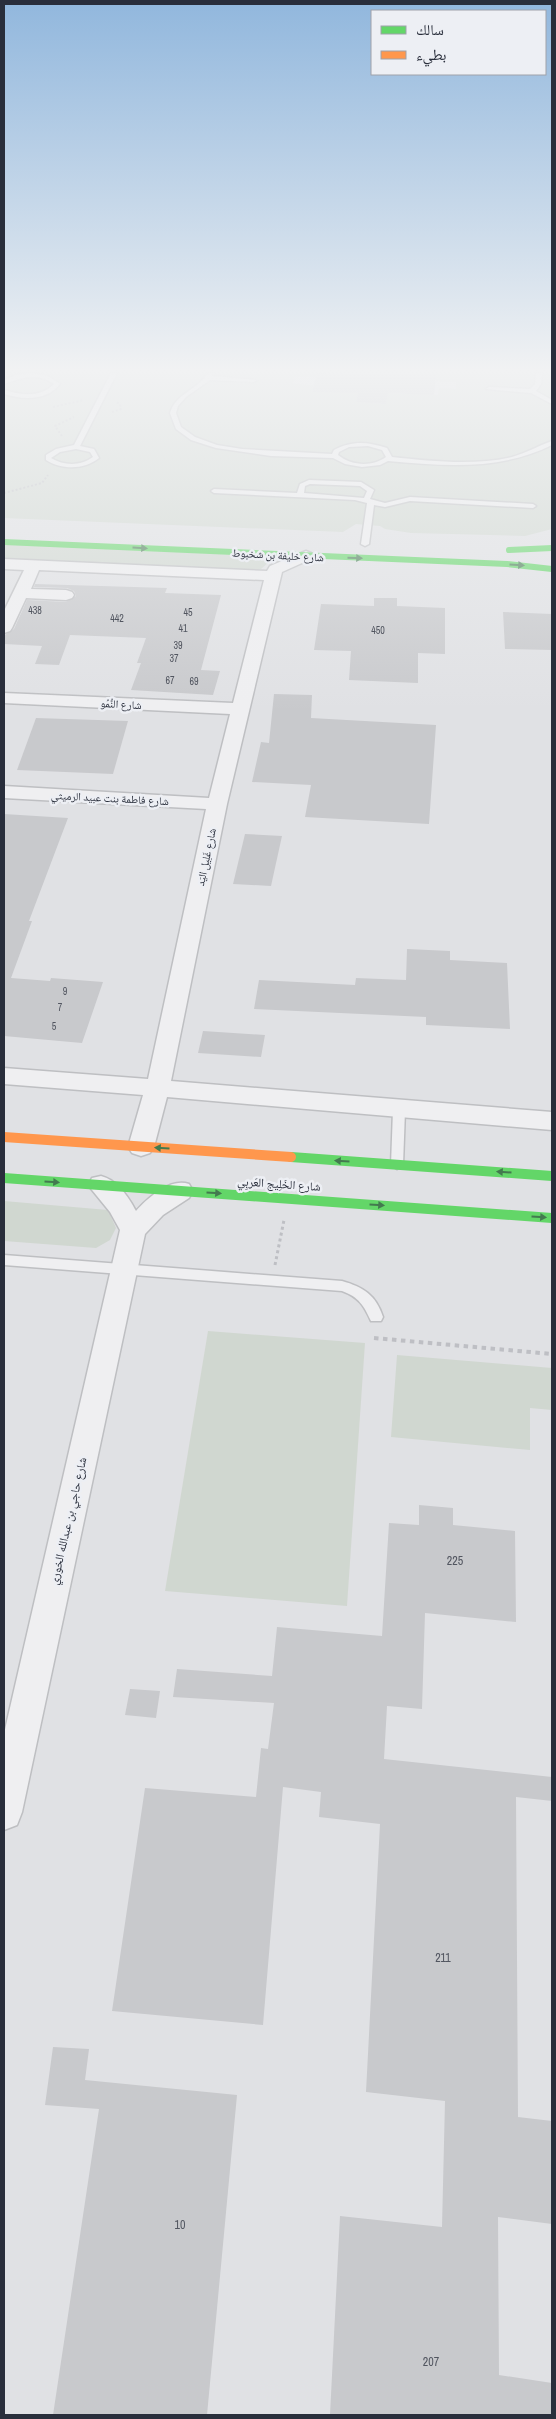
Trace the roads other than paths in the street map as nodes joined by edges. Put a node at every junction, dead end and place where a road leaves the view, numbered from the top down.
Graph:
1 (302, 486) edge
2 (363, 486) edge
3 (214, 491) dead end
4 (300, 496) junction
5 (368, 501) junction
6 (533, 506) dead end
7 (4, 542) edge
8 (364, 544) dead end
9 (552, 548) edge
10 (496, 550) dead end
11 (254, 553) junction
12 (306, 556) junction
13 (4, 564) edge
14 (34, 565) junction
15 (552, 569) edge
16 (274, 573) junction
17 (20, 593) junction
18 (66, 595) dead end
19 (4, 628) edge
20 (4, 698) edge
21 (239, 709) junction
22 (4, 792) edge
23 (217, 804) junction
24 (4, 1076) edge
25 (158, 1087) junction
26 (399, 1110) junction
27 (552, 1121) edge
28 (4, 1137) edge
29 (141, 1147) junction
30 (397, 1165) junction
31 (552, 1176) edge
32 (4, 1178) edge
33 (101, 1185) junction
34 (180, 1191) junction
35 (552, 1218) edge
36 (133, 1230) junction
37 (4, 1260) edge
38 (124, 1270) junction
39 (376, 1317) dead end
40 (8, 1777) edge
41 (4, 1812) edge

1 - 4 lane
2 - 5 lane
3 - 4 lane
4 - 5 lane
5 - 6 lane
5 - 8 lane
7 -> 11 main road, شارع خليفة بن شخبوط
9 - 10 main road
11 - 12 main road, شارع خليفة بن شخبوط
11 - 16 street
12 -> 15 main road, شارع خليفة بن شخبوط
12 - 16 street
13 - 14 street
14 - 16 street
14 - 17 street
16 - 21 street, شارع غَلِيل اليَد
17 - 18 street
17 - 19 street
20 - 21 street, شارع النُّمُو
21 - 23 street, شارع غَلِيل اليَد
22 - 23 street, شارع فاطمة بنت عبيد الرميثي
23 - 25 street, شارع غَلِيل اليَد
24 - 25 street
25 - 26 street
25 - 29 street, شارع غَلِيل اليَد
26 - 27 street
26 - 30 lane
28 - 29 main road
30 -> 29 main road
31 -> 30 main road
32 -> 33 main road, شارع الخَلِيج العَربِي
33 - 34 main road, شارع الخَلِيج العَربِي
33 - 36 street
34 -> 35 main road, شارع الخَلِيج العَربِي
34 - 36 street
36 - 38 street, شارع حاجي بن عبدالله الخوري
37 - 38 lane
38 - 39 lane
38 - 40 street, شارع حاجي بن عبدالله الخوري
40 - 41 street, شارع حاجي بن عبدالله الخوري

